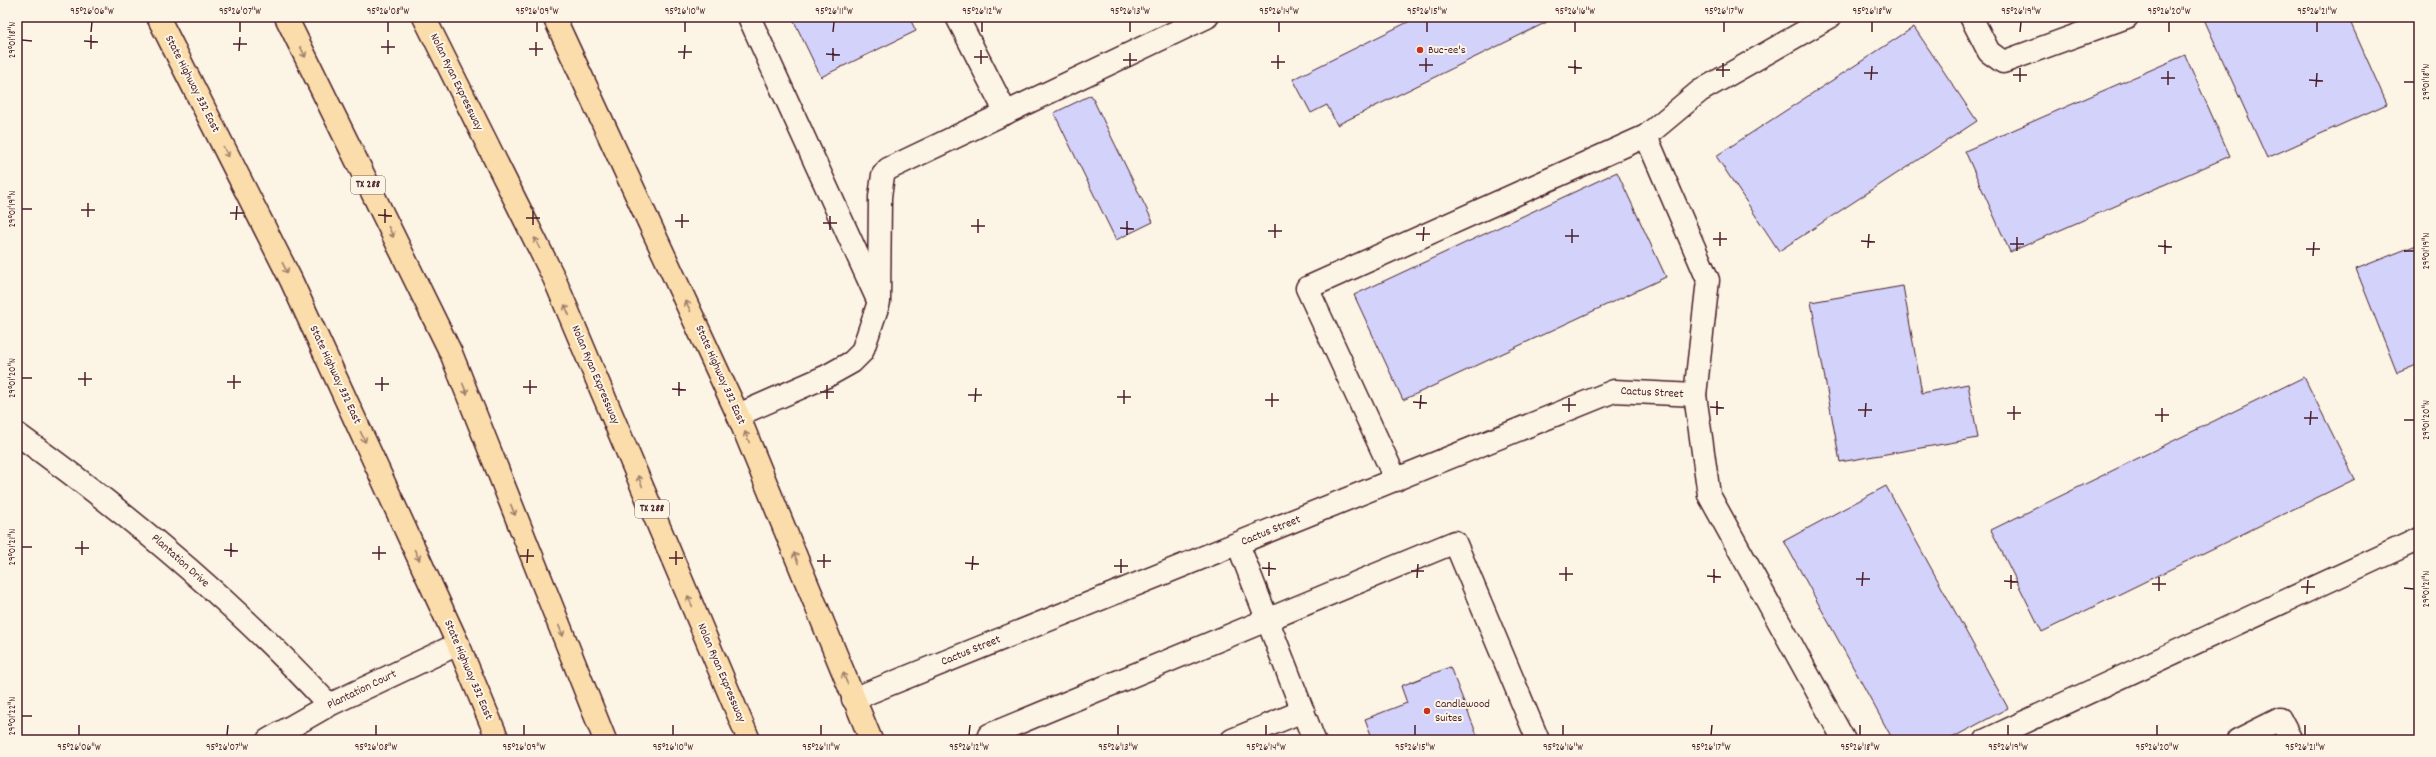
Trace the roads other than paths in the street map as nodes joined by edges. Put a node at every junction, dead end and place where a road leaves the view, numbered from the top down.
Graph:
1 (158, 17) edge
2 (286, 17) edge
3 (424, 17) edge
4 (554, 17) edge
5 (749, 17) edge
6 (957, 17) edge
7 (1207, 17) edge
8 (1971, 17) edge
9 (2127, 17) edge
10 (1817, 20) edge
11 (1006, 113) junction
12 (1646, 136) junction
13 (879, 302) junction
14 (1695, 395) junction
15 (738, 415) junction
16 (17, 434) edge
17 (1396, 480) junction
18 (2419, 540) edge
19 (1238, 544) junction
20 (1268, 620) junction
21 (458, 644) junction
22 (853, 699) junction
23 (329, 705) junction
24 (1303, 711) junction
25 (268, 740) edge
26 (498, 740) edge
27 (605, 740) edge
28 (749, 740) edge
29 (871, 740) edge
30 (992, 740) edge
31 (1232, 740) edge
32 (1314, 740) edge
33 (1538, 740) edge
34 (1844, 740) edge
35 (1986, 740) edge
36 (2238, 740) edge
37 (2291, 740) edge

1 -> 21 main road, State Highway 332 East
2 -> 27 main road, TX 288
28 -> 3 main road, Nolan Ryan Expressway / TX 288
15 -> 4 main road, State Highway 332 East
5 - 13 street
6 - 11 street
7 - 11 street
8 - 9 street
10 - 12 street
11 - 13 street
12 - 14 street
12 - 17 street
13 - 15 street
14 - 17 street, Cactus Street
14 - 34 street
22 -> 15 main road, State Highway 332 East
16 - 23 street, Plantation Drive
17 - 19 street, Cactus Street
18 - 35 street
19 - 20 street
19 - 22 street, Cactus Street
20 - 24 street
20 - 30 street
20 - 33 street
21 - 23 street, Plantation Court
21 - 26 main road, State Highway 332 East
22 - 29 main road, State Highway 332 East
23 - 25 street, Plantation Court
24 - 31 street
24 - 32 street
36 - 37 street

